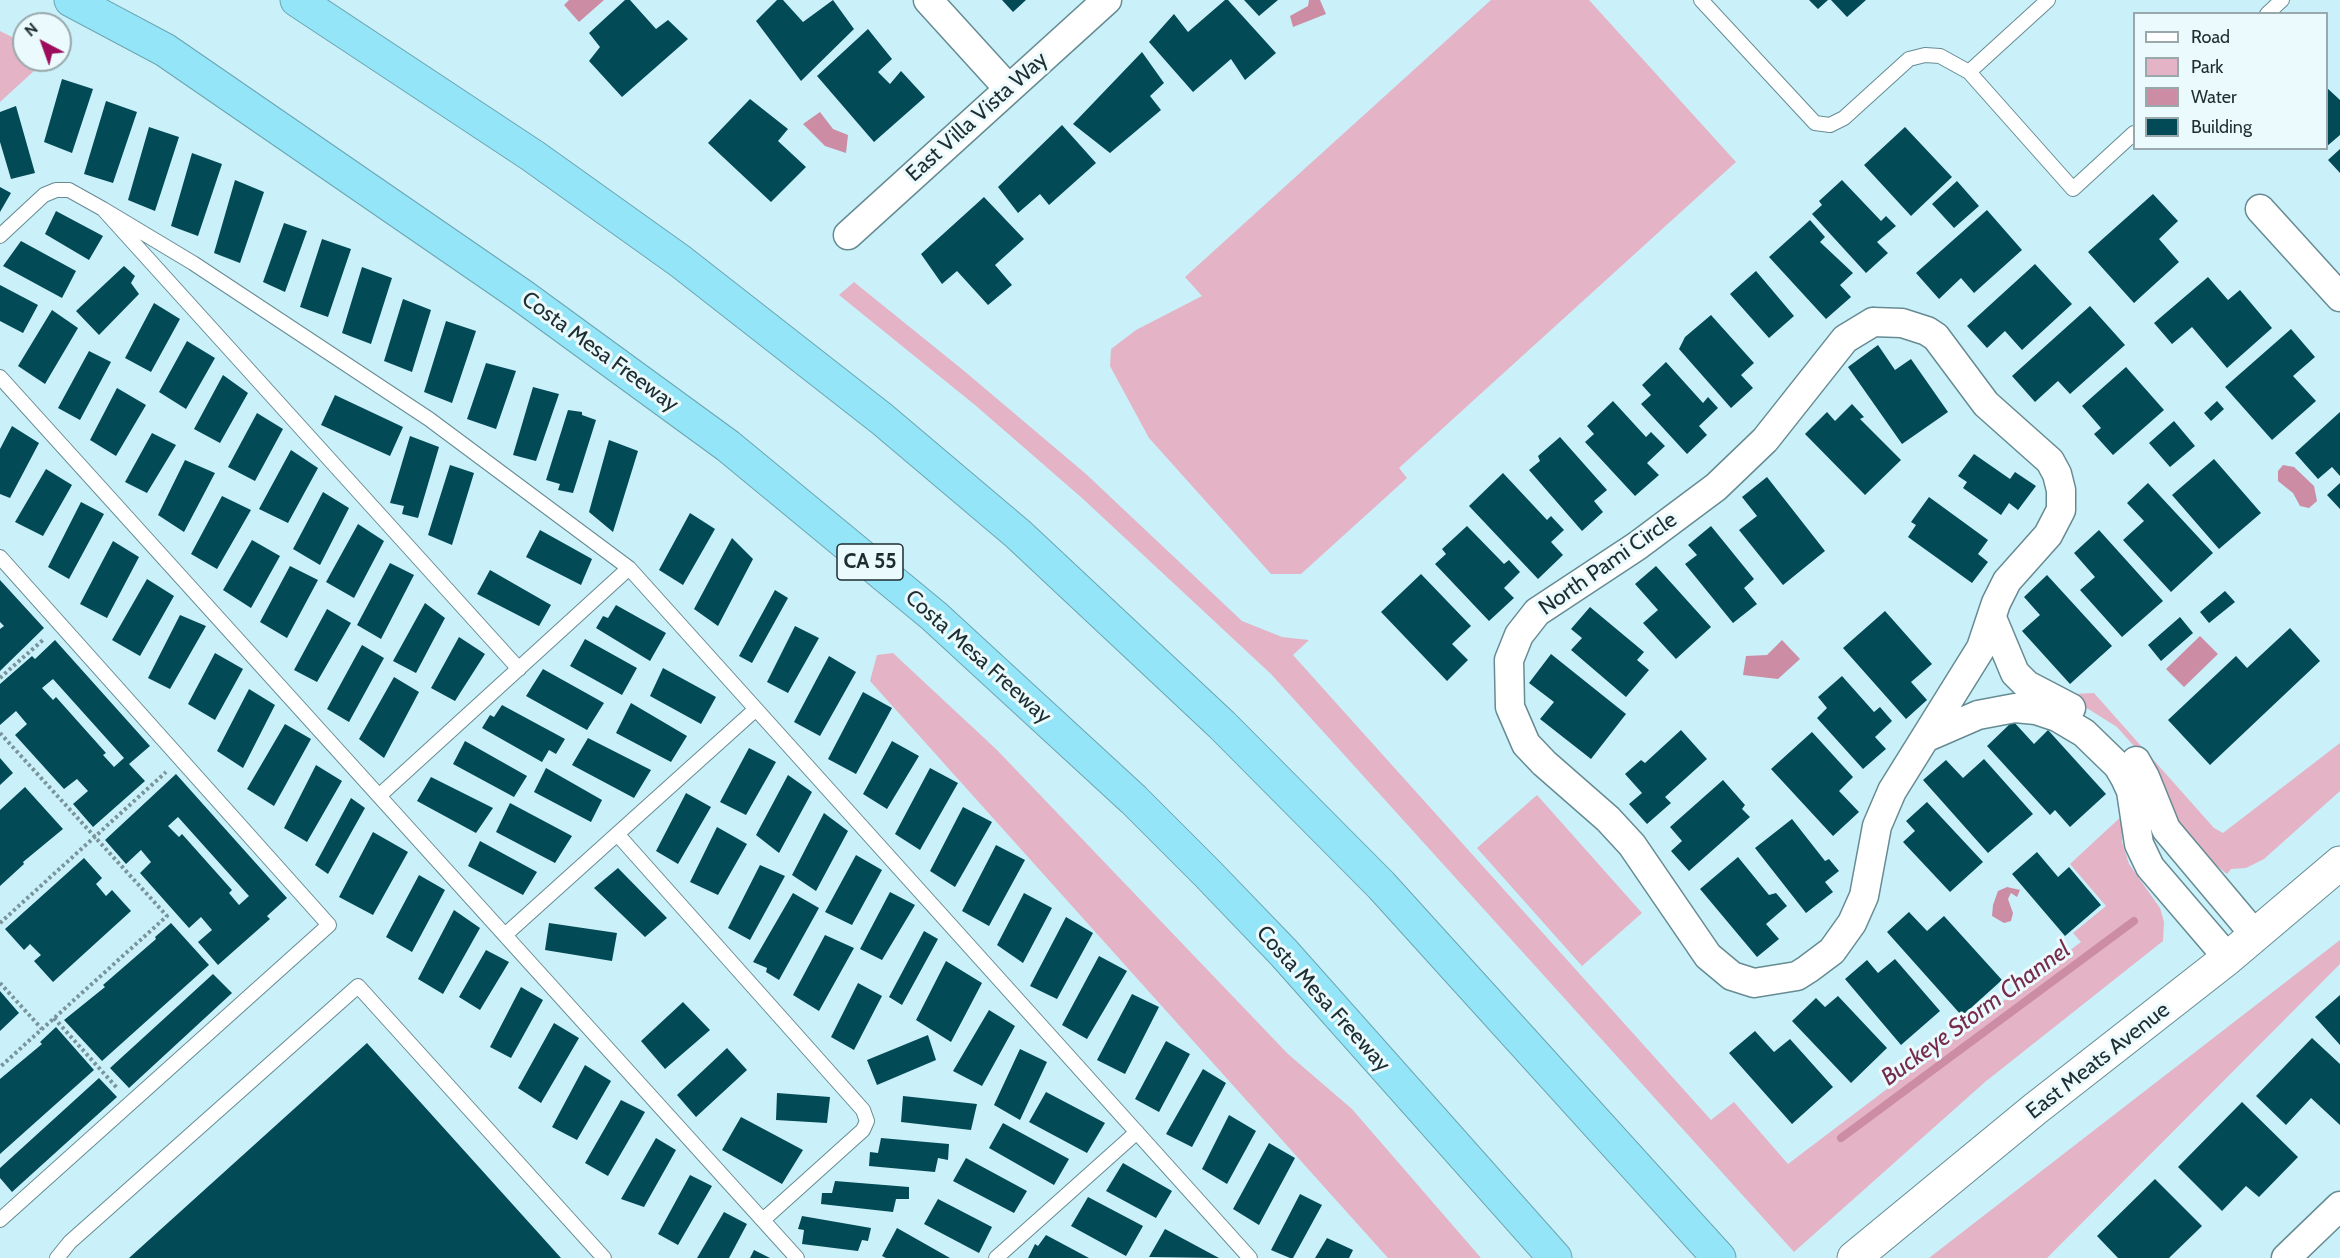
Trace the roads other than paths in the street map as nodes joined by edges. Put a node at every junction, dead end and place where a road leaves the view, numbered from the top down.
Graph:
1 (71, 0) edge
2 (297, 0) edge
3 (928, 0) edge
4 (1107, 0) edge
5 (1701, 0) edge
6 (2048, 0) edge
7 (2282, 0) edge
8 (2269, 12) edge
9 (1968, 72) junction
10 (1008, 88) junction
11 (2133, 134) edge
12 (103, 209) junction
13 (2260, 209) dead end
14 (848, 235) dead end
15 (0, 236) edge
16 (2340, 297) edge
17 (0, 377) edge
18 (0, 557) edge
19 (630, 568) junction
20 (1992, 618) junction
21 (519, 669) junction
22 (756, 709) junction
23 (1925, 738) junction
24 (380, 795) junction
25 (618, 835) junction
26 (2340, 863) edge
27 (505, 935) junction
28 (2256, 936) junction
29 (2228, 958) junction
30 (1137, 1132) junction
31 (2340, 1206) edge
32 (0, 1220) edge
33 (763, 1220) junction
34 (57, 1258) edge
35 (604, 1258) edge
36 (797, 1258) edge
37 (996, 1258) edge
38 (1250, 1258) edge
39 (1555, 1258) edge
40 (1719, 1258) edge
41 (1854, 1258) edge
42 (2286, 1258) edge

1 - 39 highway, Costa Mesa Freeway / CA 55
2 - 40 highway
3 - 10 street
4 - 10 street, East Villa Vista Way
5 - 9 lane
6 - 9 lane
7 - 8 lane
9 - 11 lane
10 - 14 street, East Villa Vista Way
12 - 15 lane
12 - 19 lane
12 - 21 lane
13 - 16 street
17 - 24 lane
18 - 32 lane
19 - 21 lane
19 - 22 lane
20 - 23 street, North Pami Circle
20 - 23 street, North Pami Circle
20 - 28 street
21 - 24 lane
22 - 25 lane
22 - 30 lane
23 - 29 street
24 - 27 lane
25 - 27 lane
25 - 33 lane
26 - 28 street, East Meats Avenue
27 - 33 lane
28 - 29 street, East Meats Avenue
29 - 41 street, East Meats Avenue
30 - 37 lane
30 - 38 lane
31 - 42 street
33 - 36 lane
34 - 35 lane

